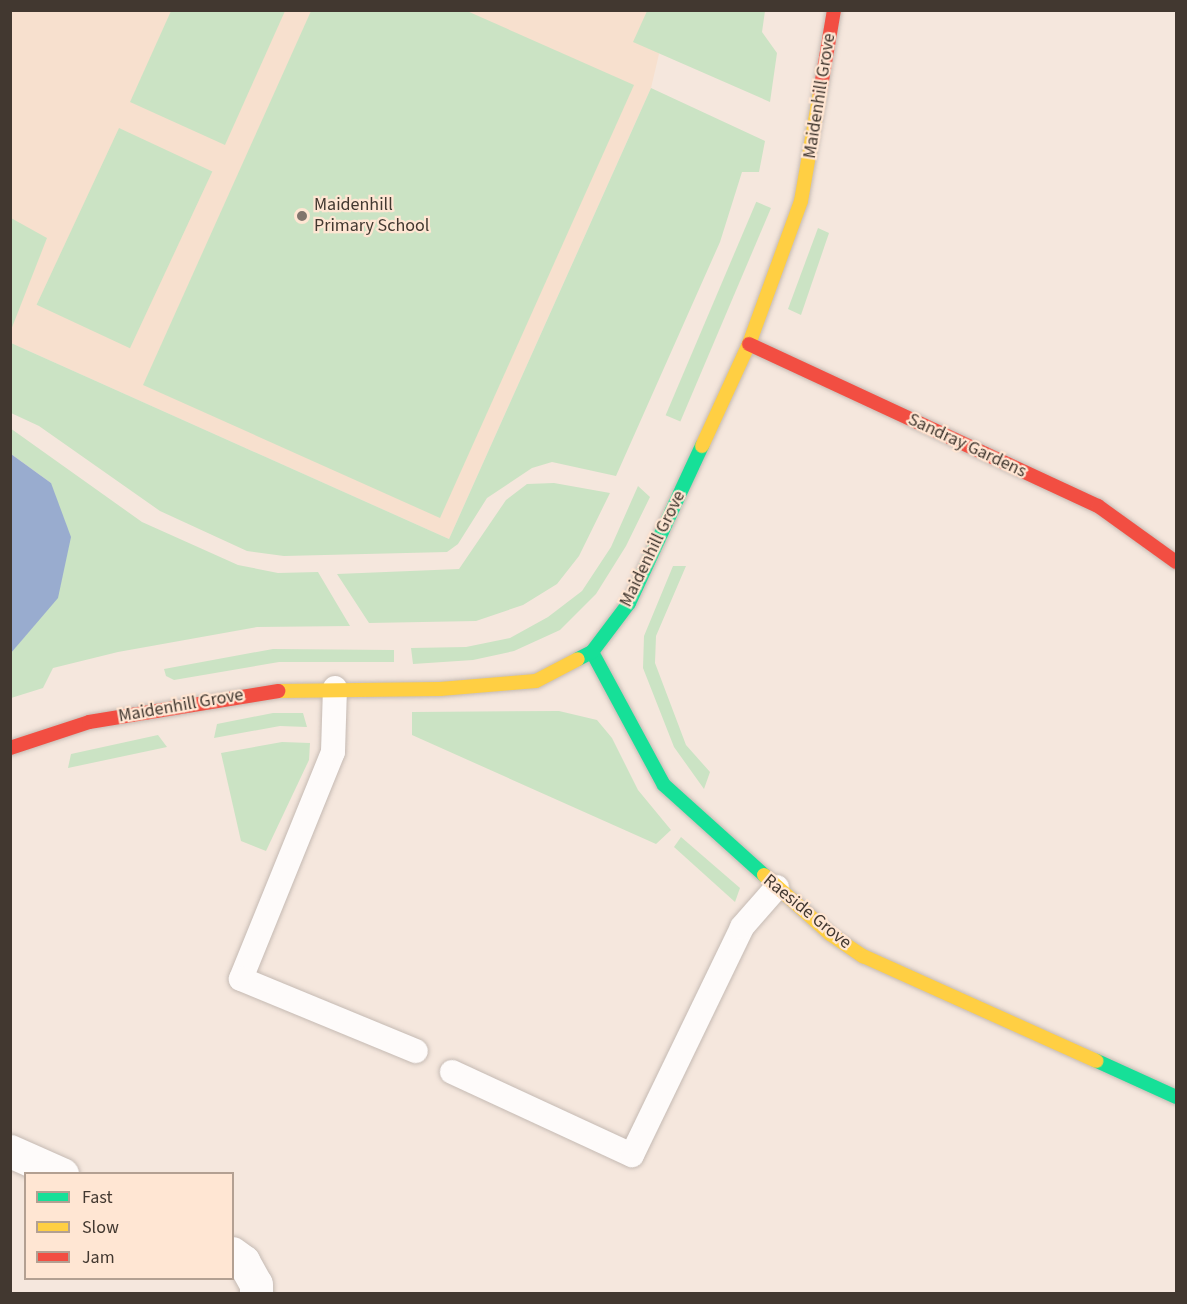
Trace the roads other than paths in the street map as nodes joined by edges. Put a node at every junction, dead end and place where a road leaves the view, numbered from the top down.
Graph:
1 (834, 10) edge
2 (749, 344) junction
3 (1176, 562) edge
4 (592, 652) junction
5 (335, 688) junction
6 (10, 748) edge
7 (777, 887) junction
8 (416, 1051) dead end
9 (452, 1072) dead end
10 (1176, 1097) edge
11 (10, 1151) edge
12 (60, 1172) edge
13 (234, 1254) edge
14 (256, 1293) edge

1 - 2 street, Maidenhill Grove
2 - 3 street, Sandray Gardens
2 - 4 street, Maidenhill Grove
4 - 5 street, Maidenhill Grove
4 - 7 street, Raeside Grove
5 - 6 street, Maidenhill Grove
5 - 8 lane
7 - 9 lane
7 - 10 street, Raeside Grove
11 - 12 street
13 - 14 street

